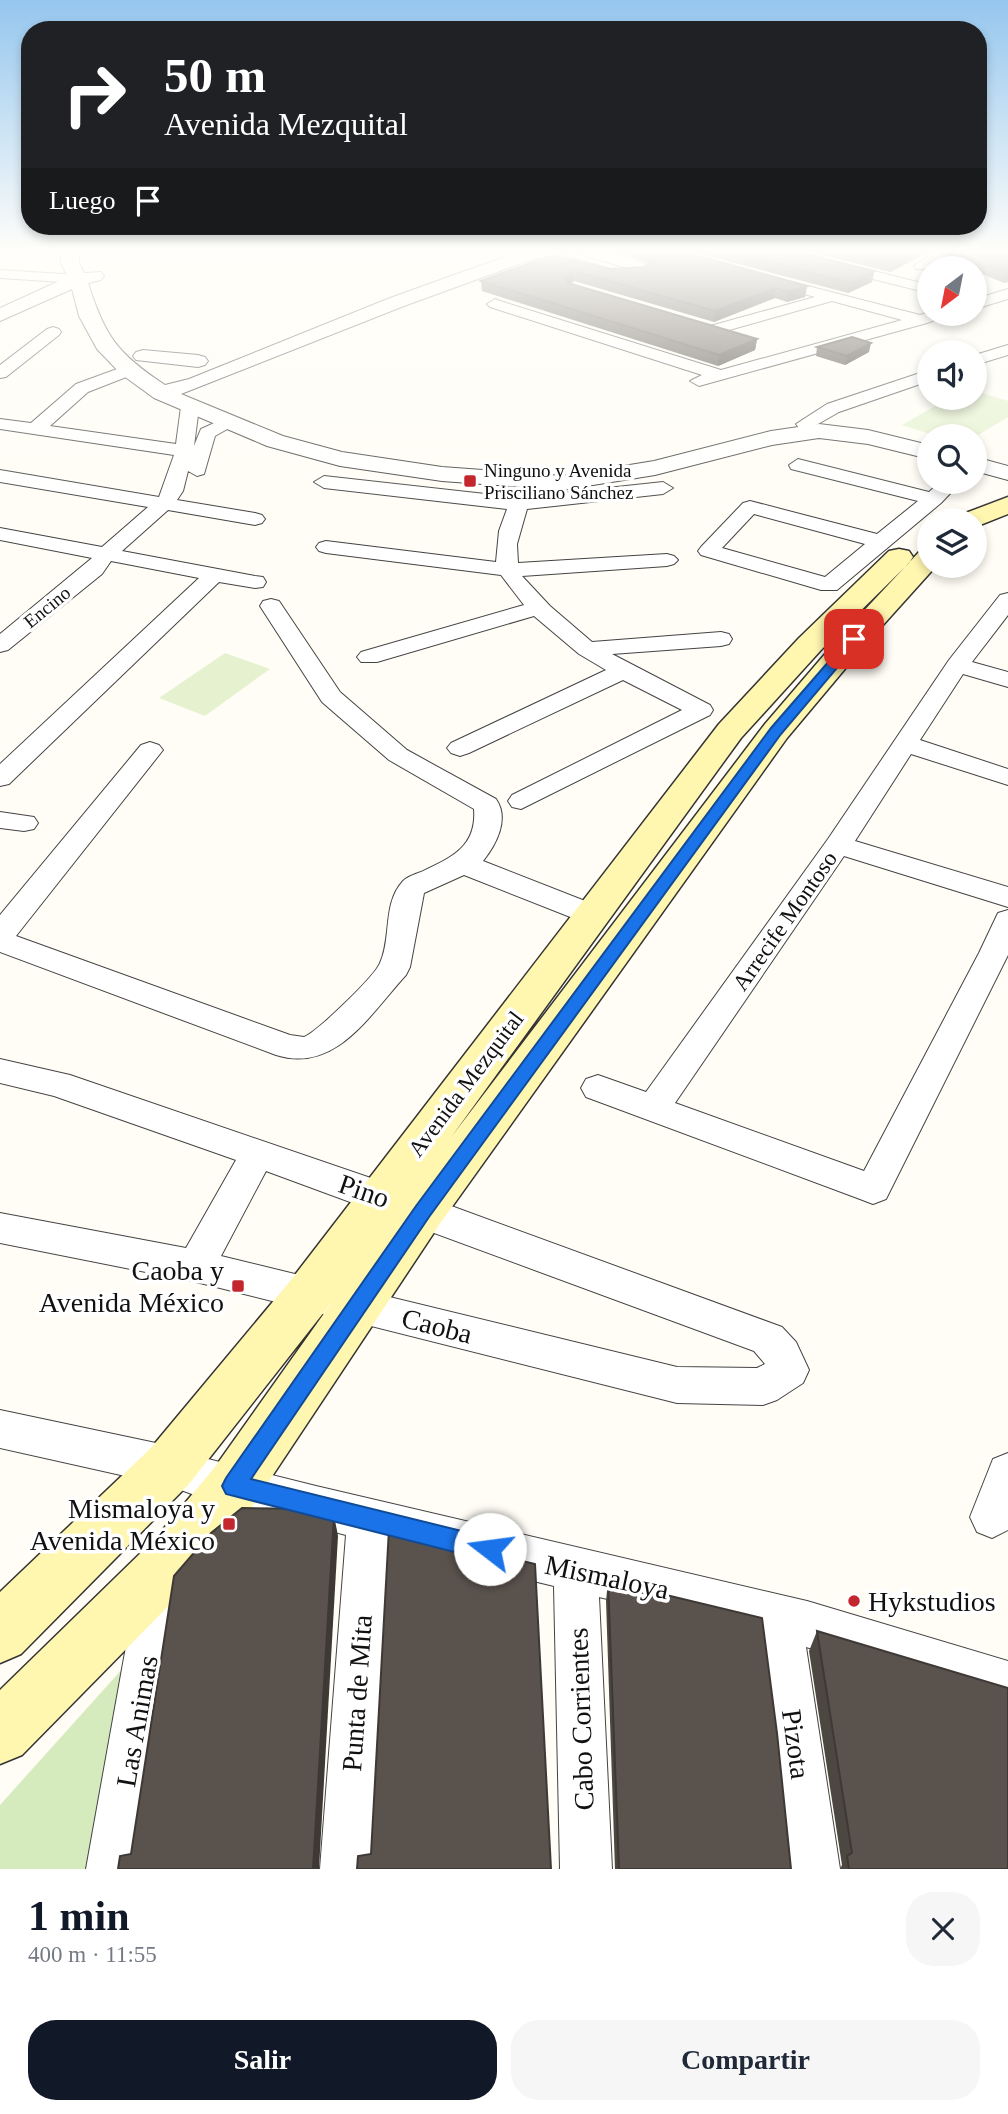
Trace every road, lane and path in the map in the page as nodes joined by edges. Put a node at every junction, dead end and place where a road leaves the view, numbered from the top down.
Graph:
1 (44, 339) edge
2 (101, 339) edge
3 (256, 339) edge
4 (304, 339) edge
5 (607, 339) edge
6 (853, 339) edge
7 (762, 344) dead end
8 (1008, 350) edge
9 (797, 355) junction
10 (987, 356) edge
11 (198, 362) junction
12 (232, 368) junction
13 (0, 373) edge
14 (720, 375) junction
15 (155, 376) junction
16 (917, 379) edge
17 (699, 381) dead end
18 (229, 415) junction
19 (0, 424) edge
20 (805, 425) junction
21 (34, 430) junction
22 (917, 441) edge
23 (917, 450) edge
24 (193, 453) junction
25 (987, 457) edge
26 (1008, 461) edge
27 (798, 466) dead end
28 (987, 467) edge
29 (1008, 473) edge
30 (0, 476) edge
31 (535, 478) junction
32 (324, 482) dead end
33 (663, 488) dead end
34 (519, 504) junction
35 (171, 505) junction
36 (1008, 505) edge
37 (917, 513) edge
38 (987, 514) edge
39 (255, 519) dead end
40 (917, 524) edge
41 (1008, 524) edge
42 (987, 532) edge
43 (0, 534) edge
44 (917, 537) edge
45 (878, 541) junction
46 (326, 547) dead end
47 (108, 559) junction
48 (667, 560) dead end
49 (508, 570) junction
50 (917, 571) edge
51 (215, 574) junction
52 (255, 582) dead end
53 (1007, 602) edge
54 (271, 606) dead end
55 (537, 608) junction
56 (721, 639) dead end
57 (0, 645) edge
58 (587, 649) junction
59 (369, 657) dead end
60 (957, 665) junction
61 (622, 672) junction
62 (1008, 680) edge
63 (905, 744) junction
64 (460, 748) dead end
65 (150, 750) dead end
66 (1008, 777) edge
67 (0, 778) edge
68 (521, 801) dead end
69 (838, 845) junction
70 (463, 864) junction
71 (1008, 897) edge
72 (593, 915) junction
73 (1008, 920) edge
74 (0, 935) edge
75 (0, 941) edge
76 (1001, 955) edge
77 (0, 1071) edge
78 (598, 1088) dead end
79 (653, 1108) junction
80 (257, 1155) junction
81 (382, 1197) junction
82 (422, 1211) junction
83 (0, 1228) edge
84 (196, 1266) junction
85 (307, 1295) junction
86 (358, 1306) junction
87 (789, 1370) joint
88 (0, 1429) edge
89 (170, 1466) junction
90 (1008, 1473) edge
91 (234, 1486) junction
92 (992, 1517) dead end
93 (369, 1518) junction
94 (576, 1568) junction
95 (161, 1572) junction
96 (779, 1619) junction
97 (0, 1633) edge
98 (1008, 1684) edge
99 (0, 1733) edge
100 (112, 1869) edge
101 (346, 1869) edge
102 (586, 1869) edge
103 (814, 1869) edge

1 - 13 street
2 - 15 street
3 - 11 street
4 - 12 street
5 - 14 street
6 - 9 street
7 - 9 street
8 - 10 street
9 - 14 street
11 - 15 street
11 - 15 street
12 - 15 street
12 - 18 street
14 - 17 street
15 - 18 street
15 - 21 street
15 - 24 street
16 - 20 street
18 - 24 street
18 - 31 street
19 - 21 street
20 - 22 street
20 - 31 street
21 - 24 street
23 - 31 street
24 - 35 street, Encino
25 - 26 street
27 - 37 street
28 - 29 street
30 - 35 street
31 - 34 street
32 - 34 street
33 - 34 street
34 - 49 street
35 - 39 street
35 - 47 street, Encino
36 - 38 main road
40 - 45 street
41 - 42 main road
43 - 47 street
44 - 72 main road, Avenida Mezquital
45 - 45 street
46 - 49 street
47 - 51 street
47 - 57 street, Encino
48 - 49 street
49 - 55 street
50 - 82 main road, Avenida Mezquital
51 - 52 street
51 - 67 street
53 - 60 street
54 - 70 street
55 - 58 street
55 - 59 street
56 - 58 street
58 - 61 street
60 - 62 street
60 - 63 street
61 - 64 street
61 - 68 street
63 - 66 street
63 - 69 street
65 - 74 street
69 - 71 street, Arrecife Montoso
69 - 79 street, Arrecife Montoso
70 - 72 street
70 - 75 street
72 - 81 main road, Avenida Mezquital
73 - 76 street
76 - 79 street
77 - 80 street, Pino
78 - 79 street
80 - 81 street, Pino
80 - 84 street
81 - 82 street, Pino
81 - 85 main road, Avenida Mezquital
82 - 86 main road, Avenida Mezquital
82 - 87 street, Pino
83 - 84 street, Caoba
84 - 85 street, Caoba
85 - 86 street, Caoba
85 - 89 main road, Avenida Mezquital
86 - 87 street, Caoba
86 - 91 main road, Avenida Mezquital
88 - 89 street, Mismaloya
89 - 91 street, Mismaloya
89 - 97 main road, Avenida Mezquital
90 - 92 street
91 - 93 street, Mismaloya
91 - 95 main road, Avenida Mezquital
93 - 94 street, Mismaloya
93 - 101 street, Punta de Mita
94 - 96 street, Mismaloya
94 - 102 street, Cabo Corrientes
95 - 99 main road, Avenida Mezquital
95 - 100 street, Las Animas
96 - 98 street, Mismaloya
96 - 103 street, Pizota

